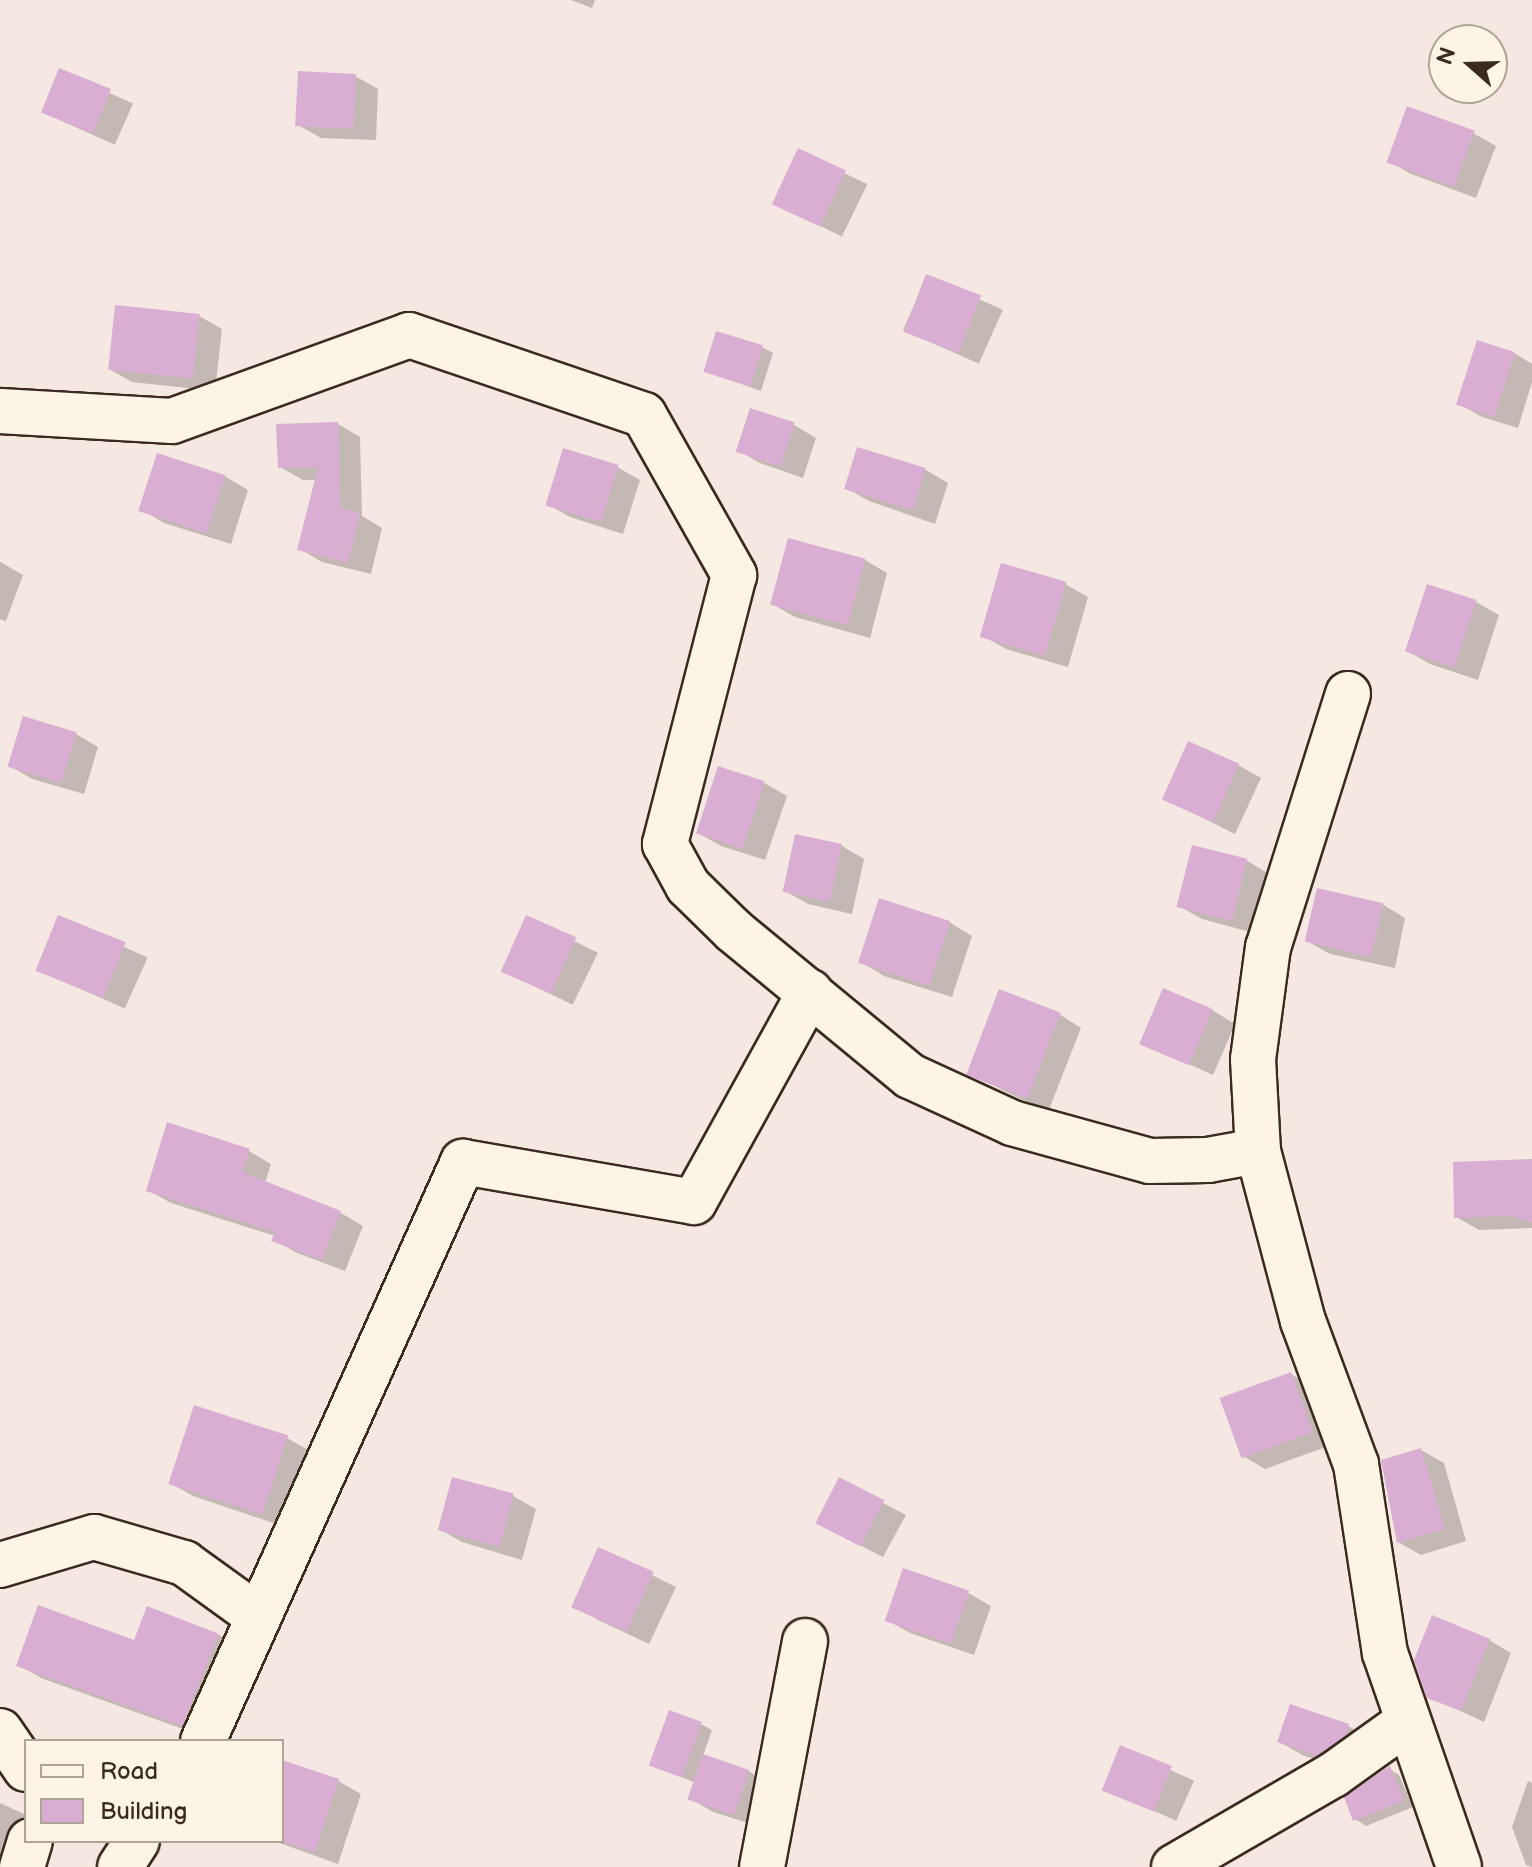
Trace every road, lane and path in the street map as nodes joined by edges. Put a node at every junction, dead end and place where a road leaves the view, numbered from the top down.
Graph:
1 (0, 411) edge
2 (1348, 694) dead end
3 (810, 992) junction
4 (1258, 1151) junction
5 (0, 1565) edge
6 (259, 1617) junction
7 (805, 1641) dead end
8 (1407, 1722) junction
9 (0, 1731) edge
10 (204, 1739) edge
11 (24, 1766) edge
12 (29, 1843) edge
13 (136, 1843) edge
14 (22, 1867) edge
15 (120, 1867) edge
16 (762, 1867) edge
17 (1174, 1867) edge
18 (1459, 1867) edge

1 - 3 street
2 - 4 street
3 - 4 street
3 - 6 street
4 - 8 street
5 - 6 street
6 - 10 street
7 - 16 street
8 - 17 street
8 - 18 street
9 - 11 street
12 - 14 street
13 - 15 street

